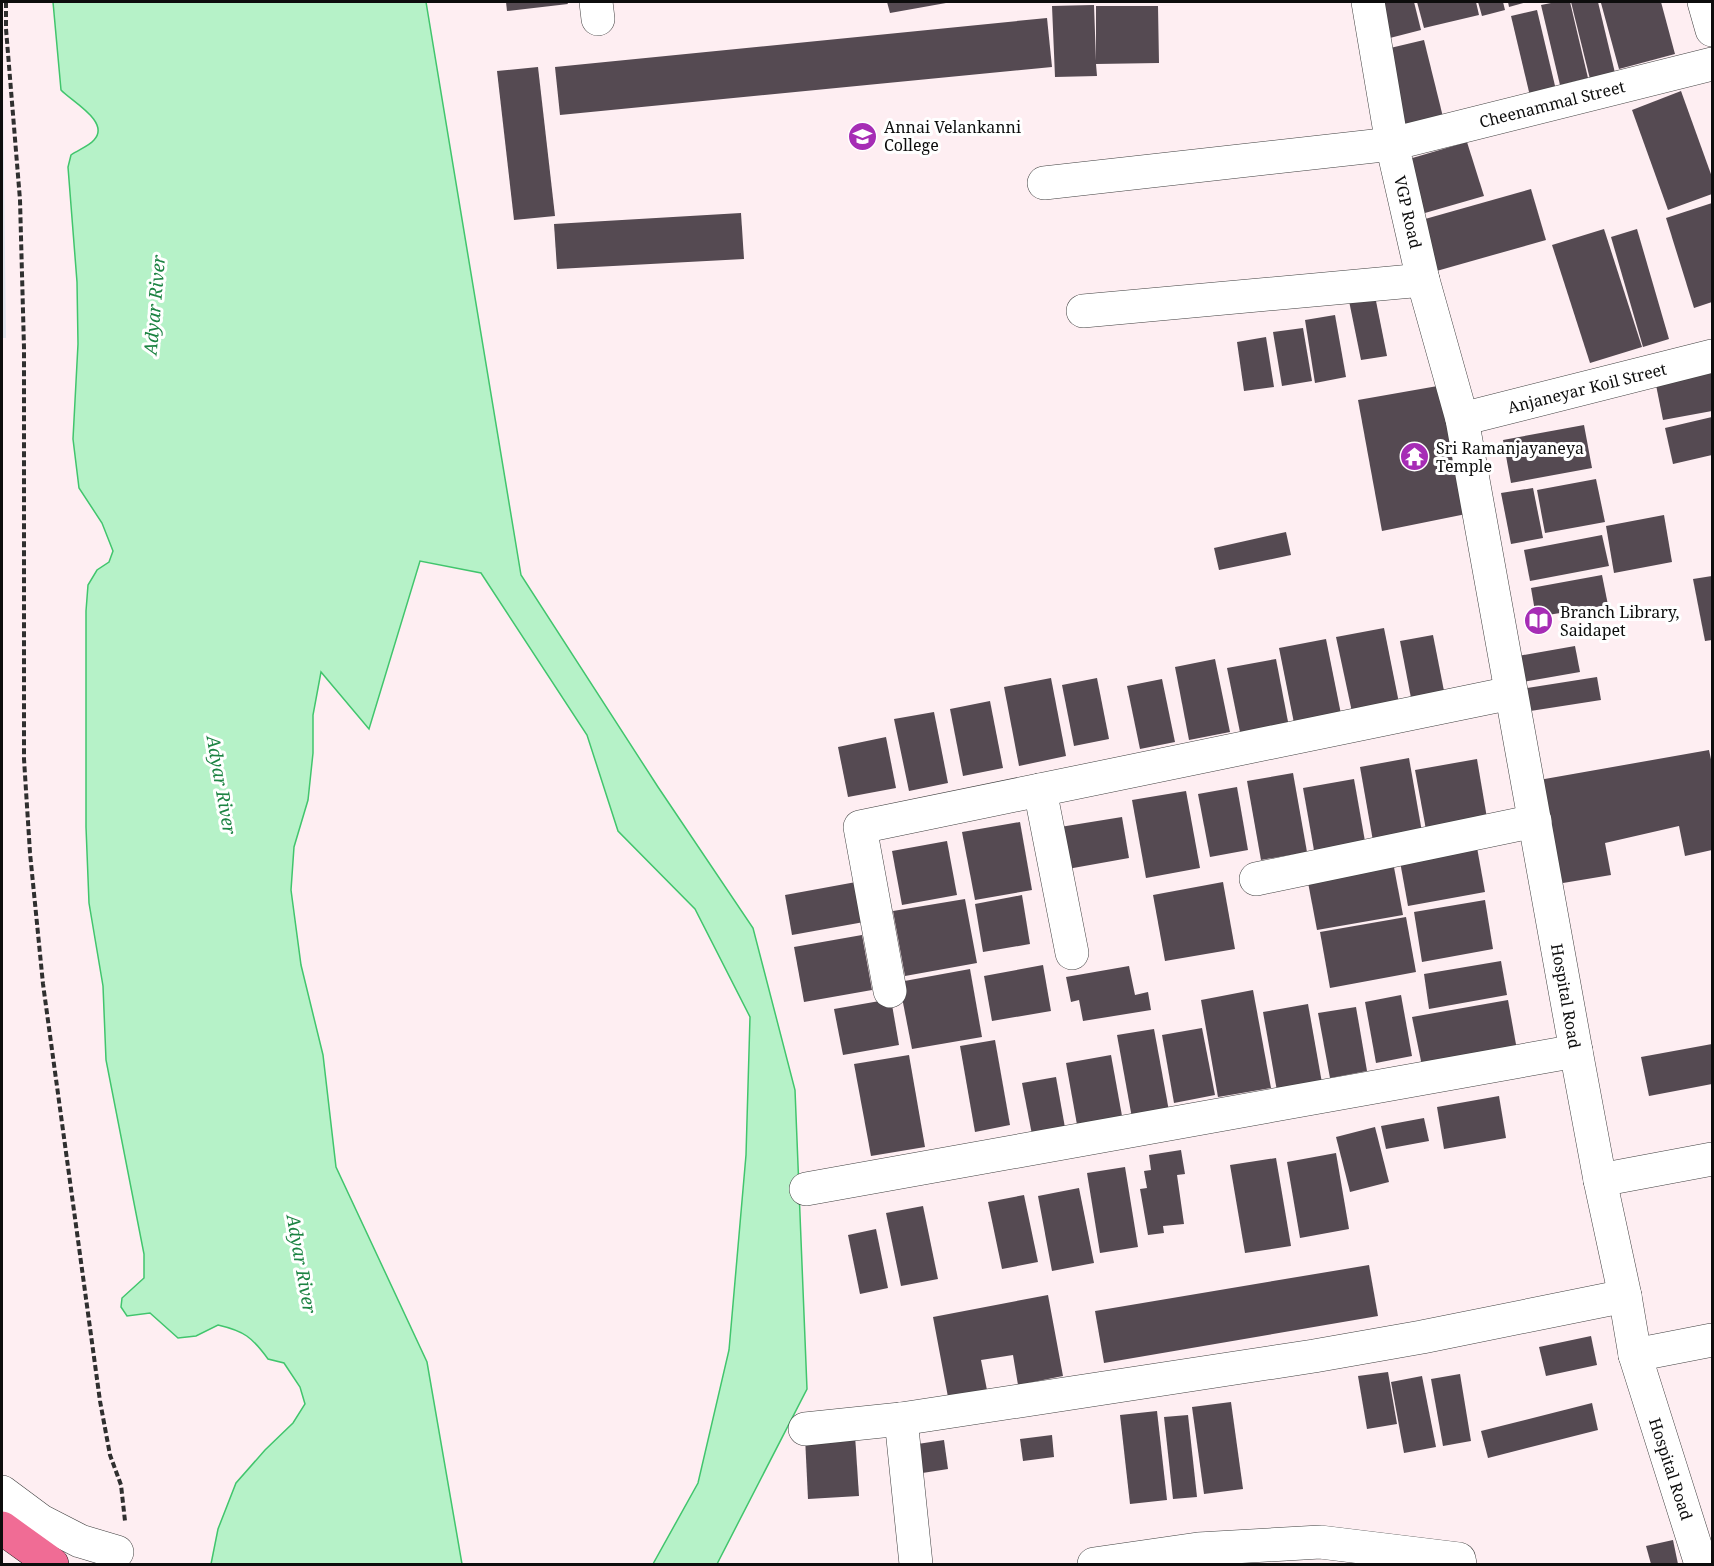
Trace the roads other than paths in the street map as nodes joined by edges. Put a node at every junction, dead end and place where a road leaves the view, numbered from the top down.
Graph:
1 (1368, 2) edge
2 (1704, 2) edge
3 (1713, 30) edge
4 (1713, 64) edge
5 (1392, 144) junction
6 (1044, 183) dead end
7 (1423, 280) junction
8 (1083, 311) dead end
9 (1713, 356) edge
10 (1462, 419) junction
11 (1511, 693) junction
12 (1040, 790) junction
13 (1535, 821) junction
14 (1256, 879) dead end
15 (1072, 954) dead end
16 (890, 991) dead end
17 (1576, 1051) junction
18 (1713, 1159) edge
19 (1600, 1180) junction
20 (806, 1189) dead end
21 (1625, 1296) junction
22 (1713, 1340) edge
23 (1635, 1355) junction
24 (901, 1419) junction
25 (805, 1429) dead end
26 (2, 1492) edge
27 (2, 1528) edge
28 (117, 1552) road end
29 (1199, 1557) edge
30 (52, 1564) edge
31 (916, 1564) edge
32 (1104, 1564) edge
33 (1460, 1564) edge
34 (1701, 1564) edge

1 - 5 street, VGP Road
2 - 3 street
4 - 5 street, Cheenammal Street
5 - 6 street, Cheenammal Street
5 - 7 street, VGP Road
7 - 8 street
7 - 10 street, VGP Road
9 - 10 street, Anjaneyar Koil Street
10 - 11 street, Hospital Road
11 - 12 street
11 - 13 street, Hospital Road
12 - 15 street
12 - 16 street
13 - 14 street
13 - 17 street, Hospital Road
17 - 19 street, Hospital Road
17 - 20 street
18 - 19 street
19 - 21 street, Hospital Road
21 - 23 street, Hospital Road
21 - 24 street
22 - 23 street
23 - 34 street, Hospital Road
24 - 25 street
24 - 31 street
26 - 28 street
27 - 30 main road
29 - 32 street
29 - 33 street

